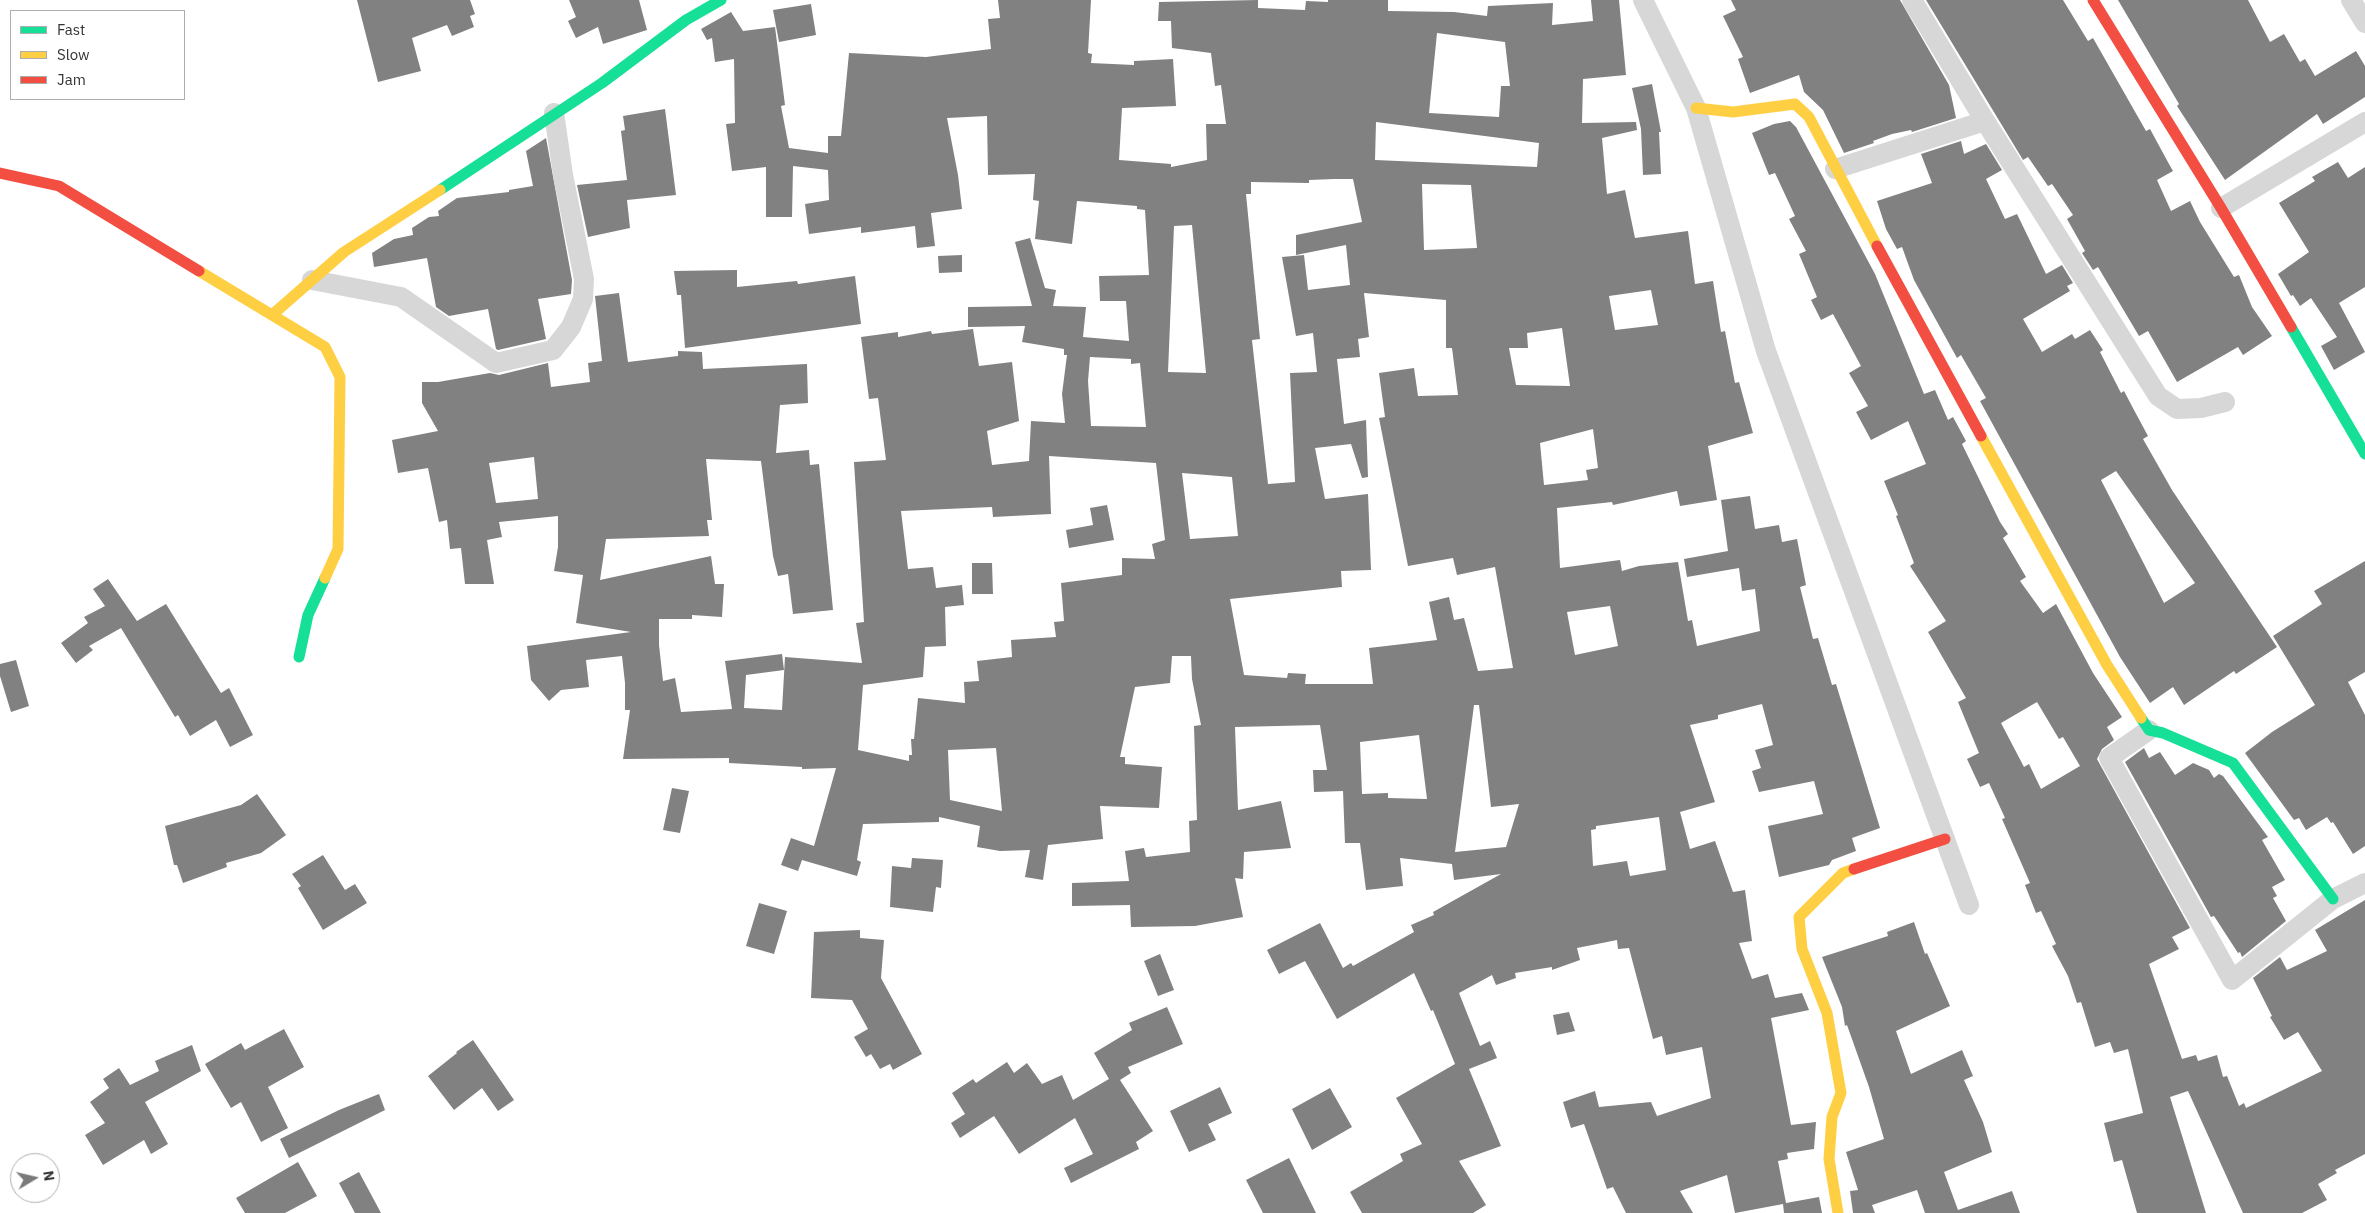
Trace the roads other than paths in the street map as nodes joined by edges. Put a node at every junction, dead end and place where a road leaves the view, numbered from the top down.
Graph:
1 (721, 0) edge
2 (1643, 0) edge
3 (1912, 0) edge
4 (2093, 0) edge
5 (2351, 0) edge
6 (2365, 23) edge
7 (1696, 108) junction
8 (554, 113) junction
9 (1985, 121) junction
10 (2365, 122) edge
11 (1835, 169) junction
12 (0, 173) edge
13 (2221, 208) junction
14 (312, 280) junction
15 (272, 315) junction
16 (2225, 402) dead end
17 (2365, 454) edge
18 (299, 657) dead end
19 (2149, 730) junction
20 (1945, 839) junction
21 (2365, 883) edge
22 (2333, 899) junction
23 (1968, 905) dead end
24 (1838, 1213) edge

1 - 8 street
2 - 7 street
3 - 9 street
4 - 13 street
5 - 6 street
7 - 11 street
7 - 20 street
8 - 14 street
8 - 14 street
9 - 11 street
9 - 16 street
10 - 13 street
11 - 19 street
12 - 15 street
13 - 17 street
14 - 15 street
15 - 18 street
19 - 22 street
19 - 22 street
20 - 23 street
20 - 24 street
21 - 22 street

